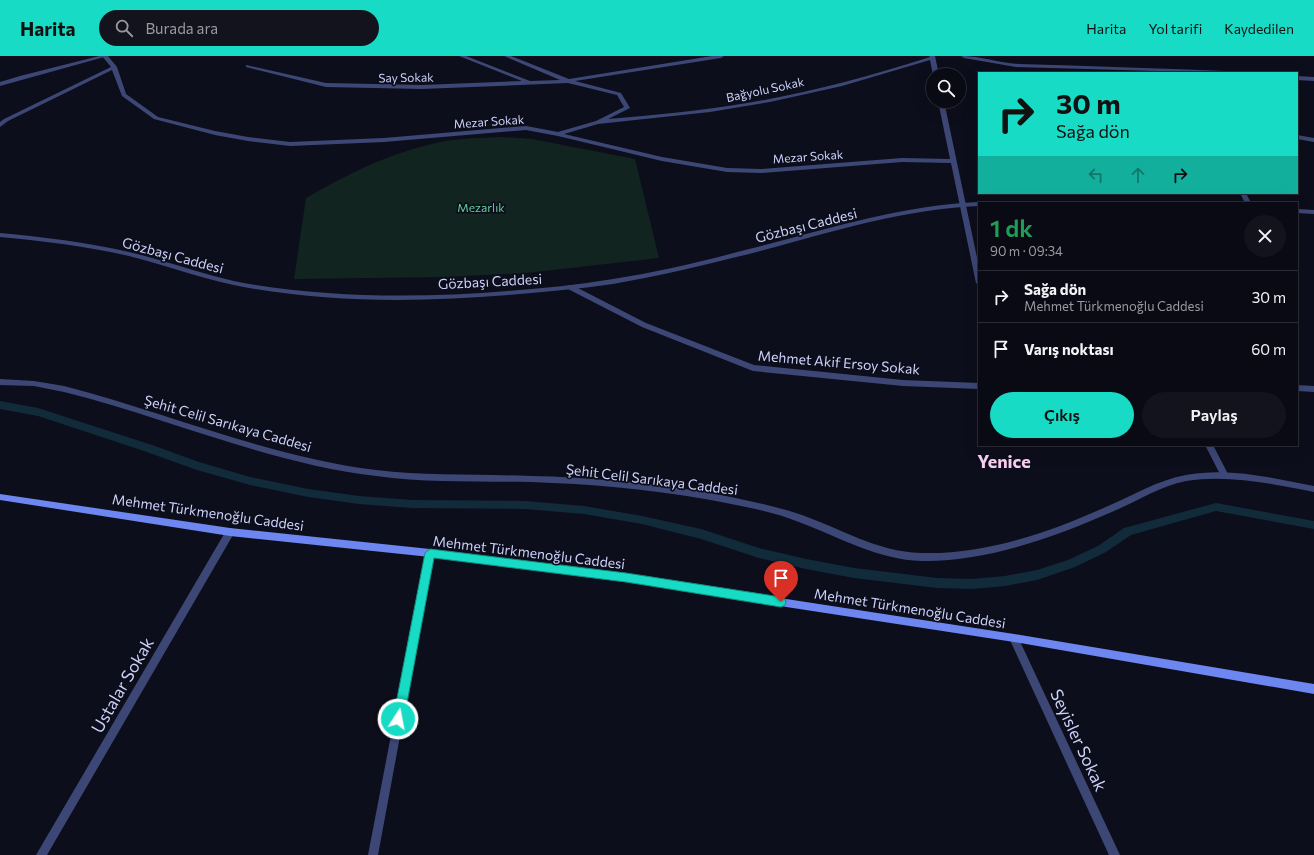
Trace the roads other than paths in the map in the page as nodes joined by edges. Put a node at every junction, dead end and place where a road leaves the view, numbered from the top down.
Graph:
1 (105, 56) edge
2 (462, 56) edge
3 (507, 56) edge
4 (721, 56) edge
5 (964, 56) edge
6 (932, 57) edge
7 (1016, 65) junction
8 (248, 66) dead end
9 (114, 67) junction
10 (934, 68) edge
11 (1034, 71) dead end
12 (1206, 72) edge
13 (1298, 78) edge
14 (1314, 79) edge
15 (568, 81) junction
16 (0, 84) edge
17 (531, 84) junction
18 (942, 108) edge
19 (598, 122) junction
20 (0, 125) edge
21 (558, 134) junction
22 (1298, 137) edge
23 (1314, 140) edge
24 (953, 161) junction
25 (963, 204) junction
26 (978, 204) edge
27 (1298, 211) edge
28 (1314, 212) edge
29 (0, 236) edge
30 (978, 278) edge
31 (570, 287) junction
32 (0, 382) edge
33 (978, 386) edge
34 (1298, 388) edge
35 (1314, 389) edge
36 (1210, 446) edge
37 (1225, 476) junction
38 (1314, 489) edge
39 (0, 497) edge
40 (230, 532) junction
41 (430, 553) junction
42 (1014, 638) junction
43 (1314, 689) edge
44 (41, 855) edge
45 (373, 855) edge
46 (1115, 855) edge

1 - 9 street, Mezar Sokak
1 - 16 street
2 - 17 street
3 - 15 street
4 - 15 street
5 - 7 street
6 - 10 street
6 - 19 street, Bağyolu Sokak
7 - 11 street
7 - 12 street
8 - 17 street, Say Sokak
9 - 20 street
9 - 21 street, Mezar Sokak
13 - 14 street
15 - 17 street, Say Sokak
15 - 19 street
18 - 24 street
19 - 21 street
21 - 24 street, Mezar Sokak
22 - 23 street
24 - 25 street
25 - 26 street, Gözbaşı Caddesi
25 - 30 street
25 - 31 street, Gözbaşı Caddesi
27 - 28 street
29 - 31 street, Gözbaşı Caddesi
31 - 33 street, Mehmet Akif Ersoy Sokak
32 - 37 street, Şehit Celil Sarıkaya Caddesi
34 - 35 street
36 - 37 street
37 - 38 street, Şehit Celil Sarıkaya Caddesi
39 - 40 main road, Mehmet Türkmenoğlu Caddesi
40 - 41 main road, Mehmet Türkmenoğlu Caddesi
40 - 44 street, Ustalar Sokak
41 - 42 main road, Mehmet Türkmenoğlu Caddesi
41 - 45 street
42 - 43 main road, Mehmet Türkmenoğlu Caddesi
42 - 46 street, Seyisler Sokak

